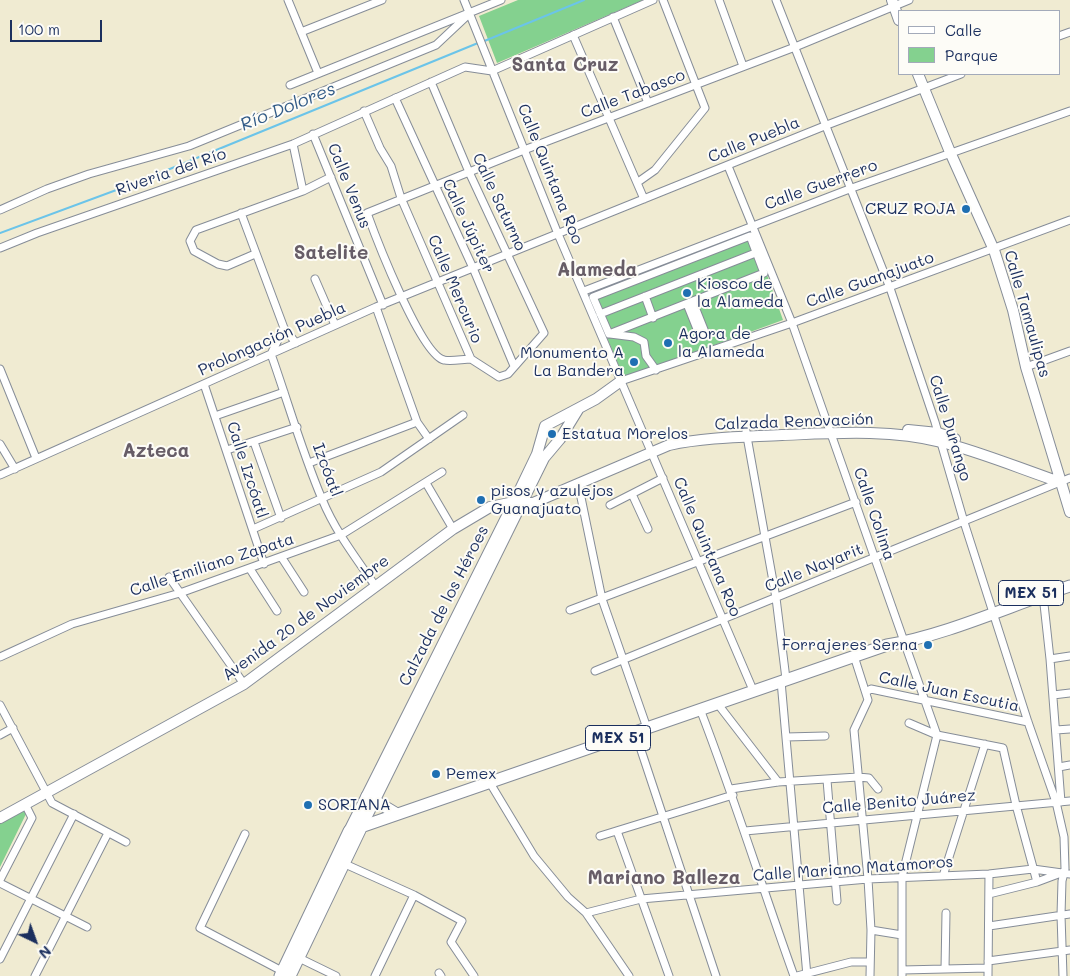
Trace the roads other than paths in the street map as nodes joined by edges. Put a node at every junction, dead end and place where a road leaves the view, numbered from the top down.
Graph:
1 (288, 0) edge
2 (382, 0) edge
3 (464, 0) edge
4 (501, 0) edge
5 (653, 0) edge
6 (663, 0) edge
7 (719, 0) edge
8 (776, 0) edge
9 (909, 0) edge
10 (893, 3) edge
11 (469, 14) junction
12 (613, 17) junction
13 (898, 17) edge
14 (301, 32) junction
15 (573, 35) junction
16 (795, 47) junction
17 (743, 66) junction
18 (492, 71) junction
19 (318, 73) junction
20 (918, 75) edge
21 (958, 75) edge
22 (431, 82) junction
23 (697, 84) junction
24 (290, 85) dead end
25 (923, 89) junction
26 (396, 98) junction
27 (648, 103) junction
28 (364, 111) junction
29 (1070, 111) edge
30 (611, 118) junction
31 (828, 125) junction
32 (313, 134) junction
33 (293, 144) junction
34 (524, 150) junction
35 (950, 152) junction
36 (728, 166) junction
37 (469, 172) junction
38 (331, 177) junction
39 (638, 182) junction
40 (434, 185) junction
41 (852, 188) junction
42 (303, 191) junction
43 (401, 198) junction
44 (644, 199) junction
45 (0, 210) edge
46 (241, 213) junction
47 (1070, 220) edge
48 (752, 224) junction
49 (558, 234) junction
50 (0, 248) edge
51 (994, 250) junction
52 (759, 252) junction
53 (255, 254) junction
54 (508, 255) junction
55 (473, 268) junction
56 (315, 279) dead end
57 (437, 283) junction
58 (890, 288) junction
59 (584, 291) junction
60 (644, 296) junction
61 (401, 297) junction
62 (379, 306) junction
63 (600, 314) junction
64 (653, 318) junction
65 (792, 323) junction
66 (636, 324) junction
67 (335, 326) junction
68 (284, 328) junction
69 (610, 334) junction
70 (628, 336) junction
71 (296, 343) junction
72 (1070, 351) edge
73 (271, 354) junction
74 (470, 359) junction
75 (514, 366) junction
76 (1026, 367) junction
77 (656, 370) junction
78 (1, 373) edge
79 (621, 381) junction
80 (204, 384) junction
81 (284, 392) junction
82 (579, 408) junction
83 (464, 415) dead end
84 (215, 416) junction
85 (417, 422) junction
86 (550, 423) junction
87 (297, 426) junction
88 (830, 430) junction
89 (542, 434) junction
90 (562, 434) junction
91 (746, 434) junction
92 (940, 438) junction
93 (429, 439) junction
94 (254, 442) junction
95 (555, 443) junction
96 (0, 444) edge
97 (650, 449) junction
98 (227, 450) junction
99 (36, 458) junction
100 (309, 463) junction
101 (15, 468) junction
102 (442, 472) dead end
103 (0, 475) edge
104 (663, 478) junction
105 (1058, 478) junction
106 (1070, 478) edge
107 (426, 483) junction
108 (578, 483) junction
109 (632, 494) junction
110 (322, 499) junction
111 (518, 502) junction
112 (856, 502) junction
113 (610, 505) dead end
114 (1070, 512) edge
115 (281, 518) junction
116 (964, 522) junction
117 (648, 528) dead end
118 (252, 529) junction
119 (453, 529) junction
120 (341, 535) junction
121 (764, 537) junction
122 (282, 558) junction
123 (875, 558) junction
124 (699, 562) junction
125 (264, 564) junction
126 (250, 569) junction
127 (169, 577) dead end
128 (1070, 579) edge
129 (376, 586) junction
130 (1070, 586) edge
131 (304, 592) dead end
132 (180, 593) junction
133 (1043, 595) junction
134 (776, 598) junction
135 (602, 599) junction
136 (570, 610) dead end
137 (993, 610) junction
138 (277, 611) dead end
139 (723, 620) junction
140 (902, 639) junction
141 (854, 656) junction
142 (1070, 656) edge
143 (0, 657) edge
144 (1050, 659) junction
145 (624, 660) junction
146 (596, 671) dead end
147 (783, 680) junction
148 (244, 684) junction
149 (753, 690) junction
150 (866, 692) junction
151 (1070, 693) edge
152 (1053, 695) junction
153 (923, 700) junction
154 (717, 703) junction
155 (0, 705) edge
156 (700, 709) junction
157 (1028, 722) junction
158 (909, 724) dead end
159 (13, 728) junction
160 (647, 728) junction
161 (1070, 729) edge
162 (1056, 730) junction
163 (635, 732) junction
164 (937, 735) junction
165 (0, 736) edge
166 (825, 736) dead end
167 (786, 737) junction
168 (985, 744) junction
169 (1070, 765) edge
170 (1059, 767) junction
171 (858, 777) junction
172 (827, 780) junction
173 (789, 781) junction
174 (778, 782) junction
175 (490, 783) junction
176 (878, 789) dead end
177 (732, 792) junction
178 (47, 793) junction
179 (371, 798) junction
180 (1070, 801) edge
181 (1059, 802) junction
182 (25, 804) junction
183 (1016, 805) junction
184 (963, 810) junction
185 (74, 814) junction
186 (397, 814) junction
187 (918, 814) junction
188 (663, 815) junction
189 (0, 818) edge
190 (863, 820) junction
191 (831, 822) junction
192 (362, 826) junction
193 (794, 826) junction
194 (349, 831) junction
195 (616, 831) junction
196 (745, 831) junction
197 (108, 833) junction
198 (245, 834) dead end
199 (600, 836) dead end
200 (1067, 836) edge
201 (126, 842) dead end
202 (345, 864) junction
203 (1033, 869) junction
204 (989, 874) junction
205 (1065, 874) edge
206 (943, 876) junction
207 (902, 877) junction
208 (868, 879) junction
209 (0, 881) edge
210 (836, 882) junction
211 (1037, 882) junction
212 (797, 886) junction
213 (763, 889) junction
214 (989, 894) junction
215 (414, 895) junction
216 (690, 896) junction
217 (31, 898) junction
218 (641, 899) junction
219 (837, 900) dead end
220 (586, 913) junction
221 (946, 913) dead end
222 (1070, 914) edge
223 (1061, 915) junction
224 (66, 916) junction
225 (988, 926) junction
226 (87, 927) dead end
227 (871, 930) junction
228 (902, 935) junction
229 (1066, 951) edge
230 (299, 958) junction
231 (0, 959) edge
232 (869, 962) junction
233 (988, 964) junction
234 (945, 969) junction
235 (902, 973) edge
236 (284, 974) edge
237 (807, 974) edge
238 (36, 976) edge
239 (336, 976) edge
240 (375, 976) edge
241 (474, 976) edge
242 (629, 976) edge
243 (669, 976) edge
244 (716, 976) edge
245 (796, 976) edge
246 (870, 976) edge
247 (988, 976) edge
248 (1063, 976) edge

1 - 14 street
2 - 14 street
3 - 11 street, Calle Quintana Roo
4 - 11 street, Riveria del Río
5 - 12 street
6 - 23 street
7 - 17 street
8 - 16 street, Calle Durango
9 - 10 street, Calle Tabasco
10 - 13 street
10 - 16 street, Calle Tabasco
11 - 18 street, Calle Quintana Roo
11 - 19 street, Riveria del Río
11 - 45 street, Riveria del Río
12 - 15 street
12 - 27 street
14 - 19 street
15 - 18 street
15 - 30 street
16 - 17 street, Calle Tabasco
16 - 31 street, Calle Durango
17 - 23 street, Calle Tabasco
18 - 22 street, Riveria del Río
18 - 34 street, Calle Quintana Roo
19 - 24 street, Riveria del Río
20 - 25 street, Calle Tamaulipas
21 - 25 street, Calle Puebla
22 - 26 street, Riveria del Río
22 - 37 street, Calle Saturno
23 - 27 street, Calle Tabasco
23 - 39 street
25 - 31 street, Calle Puebla
25 - 35 street, Calle Tamaulipas
26 - 28 street, Riveria del Río
26 - 40 street, Calle Júpiter
27 - 30 street, Calle Tabasco
28 - 32 street, Riveria del Río
28 - 43 street, Calle Mercurio
29 - 35 street, Calle Guerrero
30 - 34 street, Calle Tabasco
30 - 39 street
31 - 36 street, Calle Puebla
31 - 41 street, Calle Durango
32 - 33 street, Riveria del Río
32 - 38 street, Calle Venus
33 - 42 street
33 - 50 street, Riveria del Río
34 - 37 street, Calle Tabasco
34 - 49 street, Calle Quintana Roo
35 - 41 street, Calle Guerrero
35 - 51 street, Calle Tamaulipas
36 - 44 street, Calle Puebla
36 - 48 street, Calle Colima
37 - 40 street, Calle Tabasco
37 - 54 street, Calle Saturno
38 - 42 street
38 - 62 street, Calle Venus
39 - 44 street
40 - 43 street, Calle Tabasco
40 - 55 street, Calle Júpiter
41 - 48 street, Calle Guerrero
41 - 58 street, Calle Durango
42 - 46 street
43 - 57 street, Calle Mercurio
43 - 61 street, Calle Tabasco
44 - 49 street, Calle Puebla
46 - 53 street
46 - 53 street
47 - 51 street, Calle Guanajuato
48 - 52 street, Calle Colima
48 - 59 street, Calle Guerrero
49 - 54 street, Prolongación Puebla
49 - 59 street, Calle Quintana Roo
51 - 58 street, Calle Guanajuato
51 - 76 street, Calle Tamaulipas
52 - 60 street
52 - 63 street
52 - 64 street
52 - 65 street, Calle Colima
53 - 68 street
54 - 55 street, Prolongación Puebla
54 - 75 street, Calle Saturno
55 - 57 street, Prolongación Puebla
55 - 75 street, Calle Júpiter
56 - 67 street
57 - 61 street, Prolongación Puebla
57 - 74 street, Calle Mercurio
58 - 65 street, Calle Guanajuato
58 - 92 street, Calle Durango
59 - 79 street, Calle Quintana Roo
60 - 63 street
60 - 64 street
61 - 62 street, Prolongación Puebla
61 - 74 street
62 - 67 street, Prolongación Puebla
62 - 85 street, Calle Venus
63 - 69 street
64 - 66 street
65 - 77 street, Calle Guanajuato
65 - 88 street, Calle Colima
66 - 69 street
66 - 70 street
67 - 71 street, Prolongación Puebla
68 - 71 street
68 - 73 street
69 - 70 street
70 - 77 street
71 - 73 street, Prolongación Puebla
72 - 76 street
73 - 80 street, Prolongación Puebla
73 - 81 street, Izcóatl
74 - 75 street, Calle Mercurio
76 - 105 street, Calle Tamaulipas
77 - 79 street, Calle Guanajuato
78 - 99 street
79 - 82 street
79 - 97 street, Calle Quintana Roo
80 - 84 street, Calle Izcóatl
80 - 99 street, Prolongación Puebla
81 - 84 street
81 - 87 street, Izcóatl
82 - 86 street, Calzada de los Héroes
82 - 90 street, Calzada de los Héroes
83 - 93 street
84 - 98 street, Calle Izcóatl
85 - 93 street, Calle Venus
85 - 100 street
86 - 89 street, Calzada de los Héroes
86 - 90 street
87 - 94 street
87 - 100 street, Izcóatl
88 - 91 street, Calzada Renovación
88 - 92 street, Calzada Renovación
88 - 112 street, Calle Colima
89 - 95 street
89 - 111 street, Calzada de los Héroes
90 - 95 street, Calzada de los Héroes
91 - 97 street, Calzada Renovación
91 - 121 street
92 - 105 street, Calzada Renovación
92 - 116 street, Calle Durango
93 - 110 street
94 - 98 street
94 - 115 street
95 - 111 street, Calzada de los Héroes
96 - 101 street
97 - 104 street, Calle Quintana Roo
97 - 108 street, Calzada Renovación
98 - 118 street, Calle Izcóatl
99 - 101 street, Prolongación Puebla
100 - 110 street, Izcóatl
101 - 103 street, Prolongación Puebla
102 - 107 street, Calle Emiliano Zapata
104 - 109 street
104 - 124 street, Calle Quintana Roo
105 - 106 street, Calle Nayarit
105 - 114 street, Calle Tamaulipas
105 - 116 street, Calle Nayarit
107 - 119 street
107 - 120 street, Calle Emiliano Zapata
108 - 111 street, Calzada Renovación
108 - 135 street
109 - 113 street
109 - 117 street
110 - 115 street
110 - 120 street, Izcóatl
111 - 119 street, Avenida 20 de Noviembre
111 - 179 street, Calzada de los Héroes
112 - 121 street
112 - 123 street, Calle Colima
115 - 118 street
116 - 123 street, Calle Nayarit
116 - 137 street, Calle Durango
118 - 125 street, Calle Izcóatl
119 - 129 street, Avenida 20 de Noviembre
120 - 122 street, Calle Emiliano Zapata
120 - 129 street, Izcóatl
121 - 124 street
121 - 134 street
122 - 125 street, Calle Emiliano Zapata
122 - 131 street
123 - 134 street, Calle Nayarit
123 - 140 street, Calle Colima
124 - 135 street
124 - 139 street, Calle Quintana Roo
125 - 126 street, Calle Emiliano Zapata
126 - 132 street, Calle Emiliano Zapata
126 - 138 street
127 - 132 street
128 - 137 main road, MEX 51
129 - 148 street, Avenida 20 de Noviembre
130 - 133 main road, MEX 51
132 - 143 street, Calle Emiliano Zapata
132 - 148 street
133 - 137 main road, MEX 51
133 - 144 street
134 - 139 street, Calle Nayarit
134 - 147 street
135 - 136 street
135 - 145 street
137 - 140 main road, MEX 51
137 - 157 street, Calle Durango
139 - 145 street, Calle Nayarit
139 - 149 street, Calle Quintana Roo
140 - 141 main road, MEX 51
140 - 153 street, Calle Colima
141 - 147 main road, MEX 51
141 - 150 street
142 - 144 street
144 - 152 street
145 - 146 street, Calle Nayarit
145 - 160 street
147 - 149 main road, MEX 51
147 - 167 street
148 - 178 street, Avenida 20 de Noviembre
149 - 154 main road, MEX 51
150 - 153 street, Calle Juan Escutia
150 - 171 street
151 - 152 street
152 - 162 street
153 - 157 street, Calle Juan Escutia
153 - 164 street, Calle Colima
154 - 156 main road, MEX 51
154 - 174 street
155 - 159 street
156 - 160 main road, MEX 51
156 - 177 street
157 - 181 street, Calle Durango
158 - 164 street
159 - 165 street
159 - 178 street
160 - 163 main road, MEX 51
161 - 162 street
162 - 170 street
163 - 175 main road, MEX 51
163 - 188 street
164 - 168 street
164 - 187 street
166 - 167 street
167 - 173 street
168 - 183 street
168 - 184 street
169 - 170 street
170 - 181 street
171 - 172 street
171 - 176 street
171 - 190 street
172 - 173 street
172 - 191 street
173 - 174 street
173 - 193 street
174 - 177 street
175 - 186 main road, MEX 51
175 - 220 street
177 - 188 street
177 - 196 street
178 - 182 street, Avenida 20 de Noviembre
178 - 185 street
179 - 186 main road
179 - 192 street, Calzada de los Héroes
179 - 194 street, Calzada de los Héroes
180 - 181 street, Calle Benito Juárez
181 - 183 street, Calle Benito Juárez
181 - 200 street, Calle Durango
182 - 189 street, Avenida 20 de Noviembre
182 - 209 street
183 - 184 street, Calle Benito Juárez
183 - 203 street
184 - 187 street, Calle Benito Juárez
184 - 206 street
185 - 197 street
185 - 217 street
186 - 192 main road, MEX 51
187 - 190 street, Calle Benito Juárez
187 - 207 street
188 - 195 street
188 - 216 street
190 - 191 street, Calle Benito Juárez
190 - 208 street
191 - 193 street, Calle Benito Juárez
191 - 210 street
192 - 194 main road, MEX 51
192 - 202 main road, Calzada de los Héroes
193 - 196 street, Calle Benito Juárez
193 - 212 street
194 - 236 main road, Calzada de los Héroes
195 - 199 street
195 - 218 street
196 - 213 street
197 - 201 street
197 - 224 street
198 - 236 street
200 - 205 street, Calle Durango
202 - 215 street
202 - 230 main road, Calzada de los Héroes
203 - 204 street, Calle Mariano Matamoros
203 - 205 street, Calle Mariano Matamoros
203 - 211 street
204 - 206 street, Calle Mariano Matamoros
204 - 214 street
205 - 211 street
205 - 223 street, Calle Durango
206 - 207 street, Calle Mariano Matamoros
207 - 208 street, Calle Mariano Matamoros
207 - 228 street
208 - 210 street, Calle Mariano Matamoros
208 - 227 street
209 - 217 street
210 - 212 street, Calle Mariano Matamoros
210 - 219 street
211 - 214 street
212 - 213 street, Calle Mariano Matamoros
212 - 237 street
213 - 216 street, Calle Mariano Matamoros
213 - 245 street
214 - 225 street
215 - 240 street
215 - 241 street
216 - 218 street, Calle Mariano Matamoros
216 - 244 street
217 - 224 street
217 - 231 street
218 - 220 street, Calle Mariano Matamoros
218 - 243 street
220 - 242 street
221 - 234 street
222 - 223 street
223 - 225 street
223 - 229 street, Calle Durango
224 - 226 street
224 - 238 street
225 - 233 street
227 - 228 street
227 - 232 street
228 - 235 street
229 - 233 street
229 - 248 street, Calle Durango
230 - 236 main road, Calzada de los Héroes
230 - 239 street
232 - 237 street
232 - 246 street
233 - 234 street
233 - 247 street
234 - 235 street
237 - 245 street

